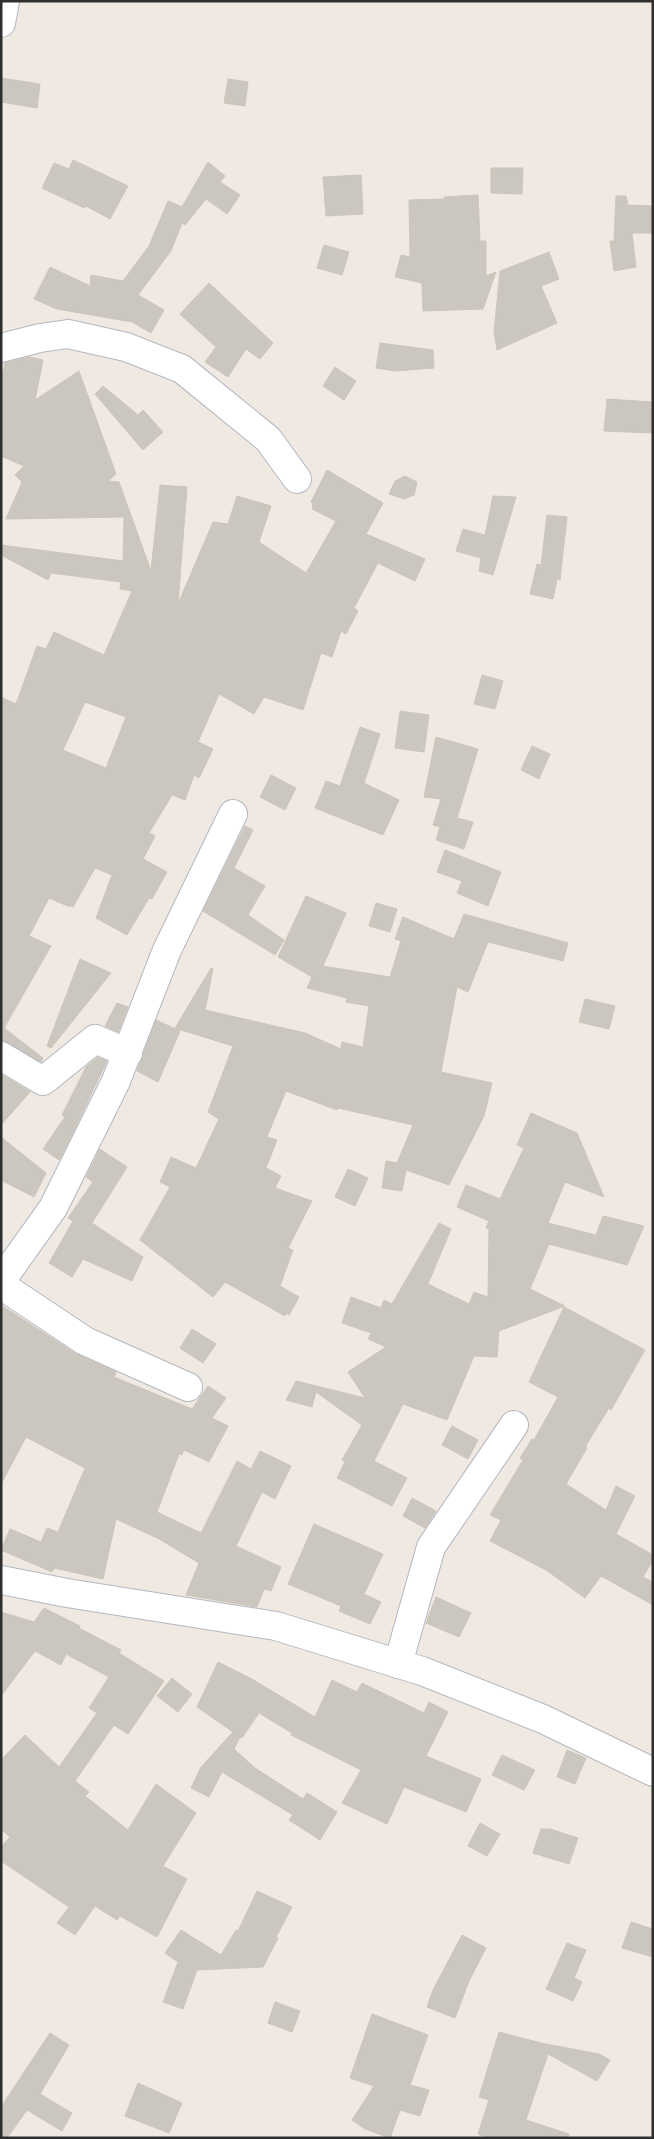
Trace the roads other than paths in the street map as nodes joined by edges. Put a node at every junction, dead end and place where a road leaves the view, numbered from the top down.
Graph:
1 (5, 1) edge
2 (1, 23) edge
3 (1, 348) edge
4 (297, 479) dead end
5 (233, 814) dead end
6 (128, 1053) junction
7 (1, 1056) edge
8 (1, 1281) edge
9 (1, 1285) edge
10 (188, 1388) dead end
11 (514, 1425) dead end
12 (1, 1580) edge
13 (398, 1664) junction
14 (653, 1772) edge

1 - 2 street
3 - 4 street
5 - 6 street
6 - 7 street
6 - 8 street
9 - 10 street
11 - 13 street
12 - 13 street
13 - 14 street

